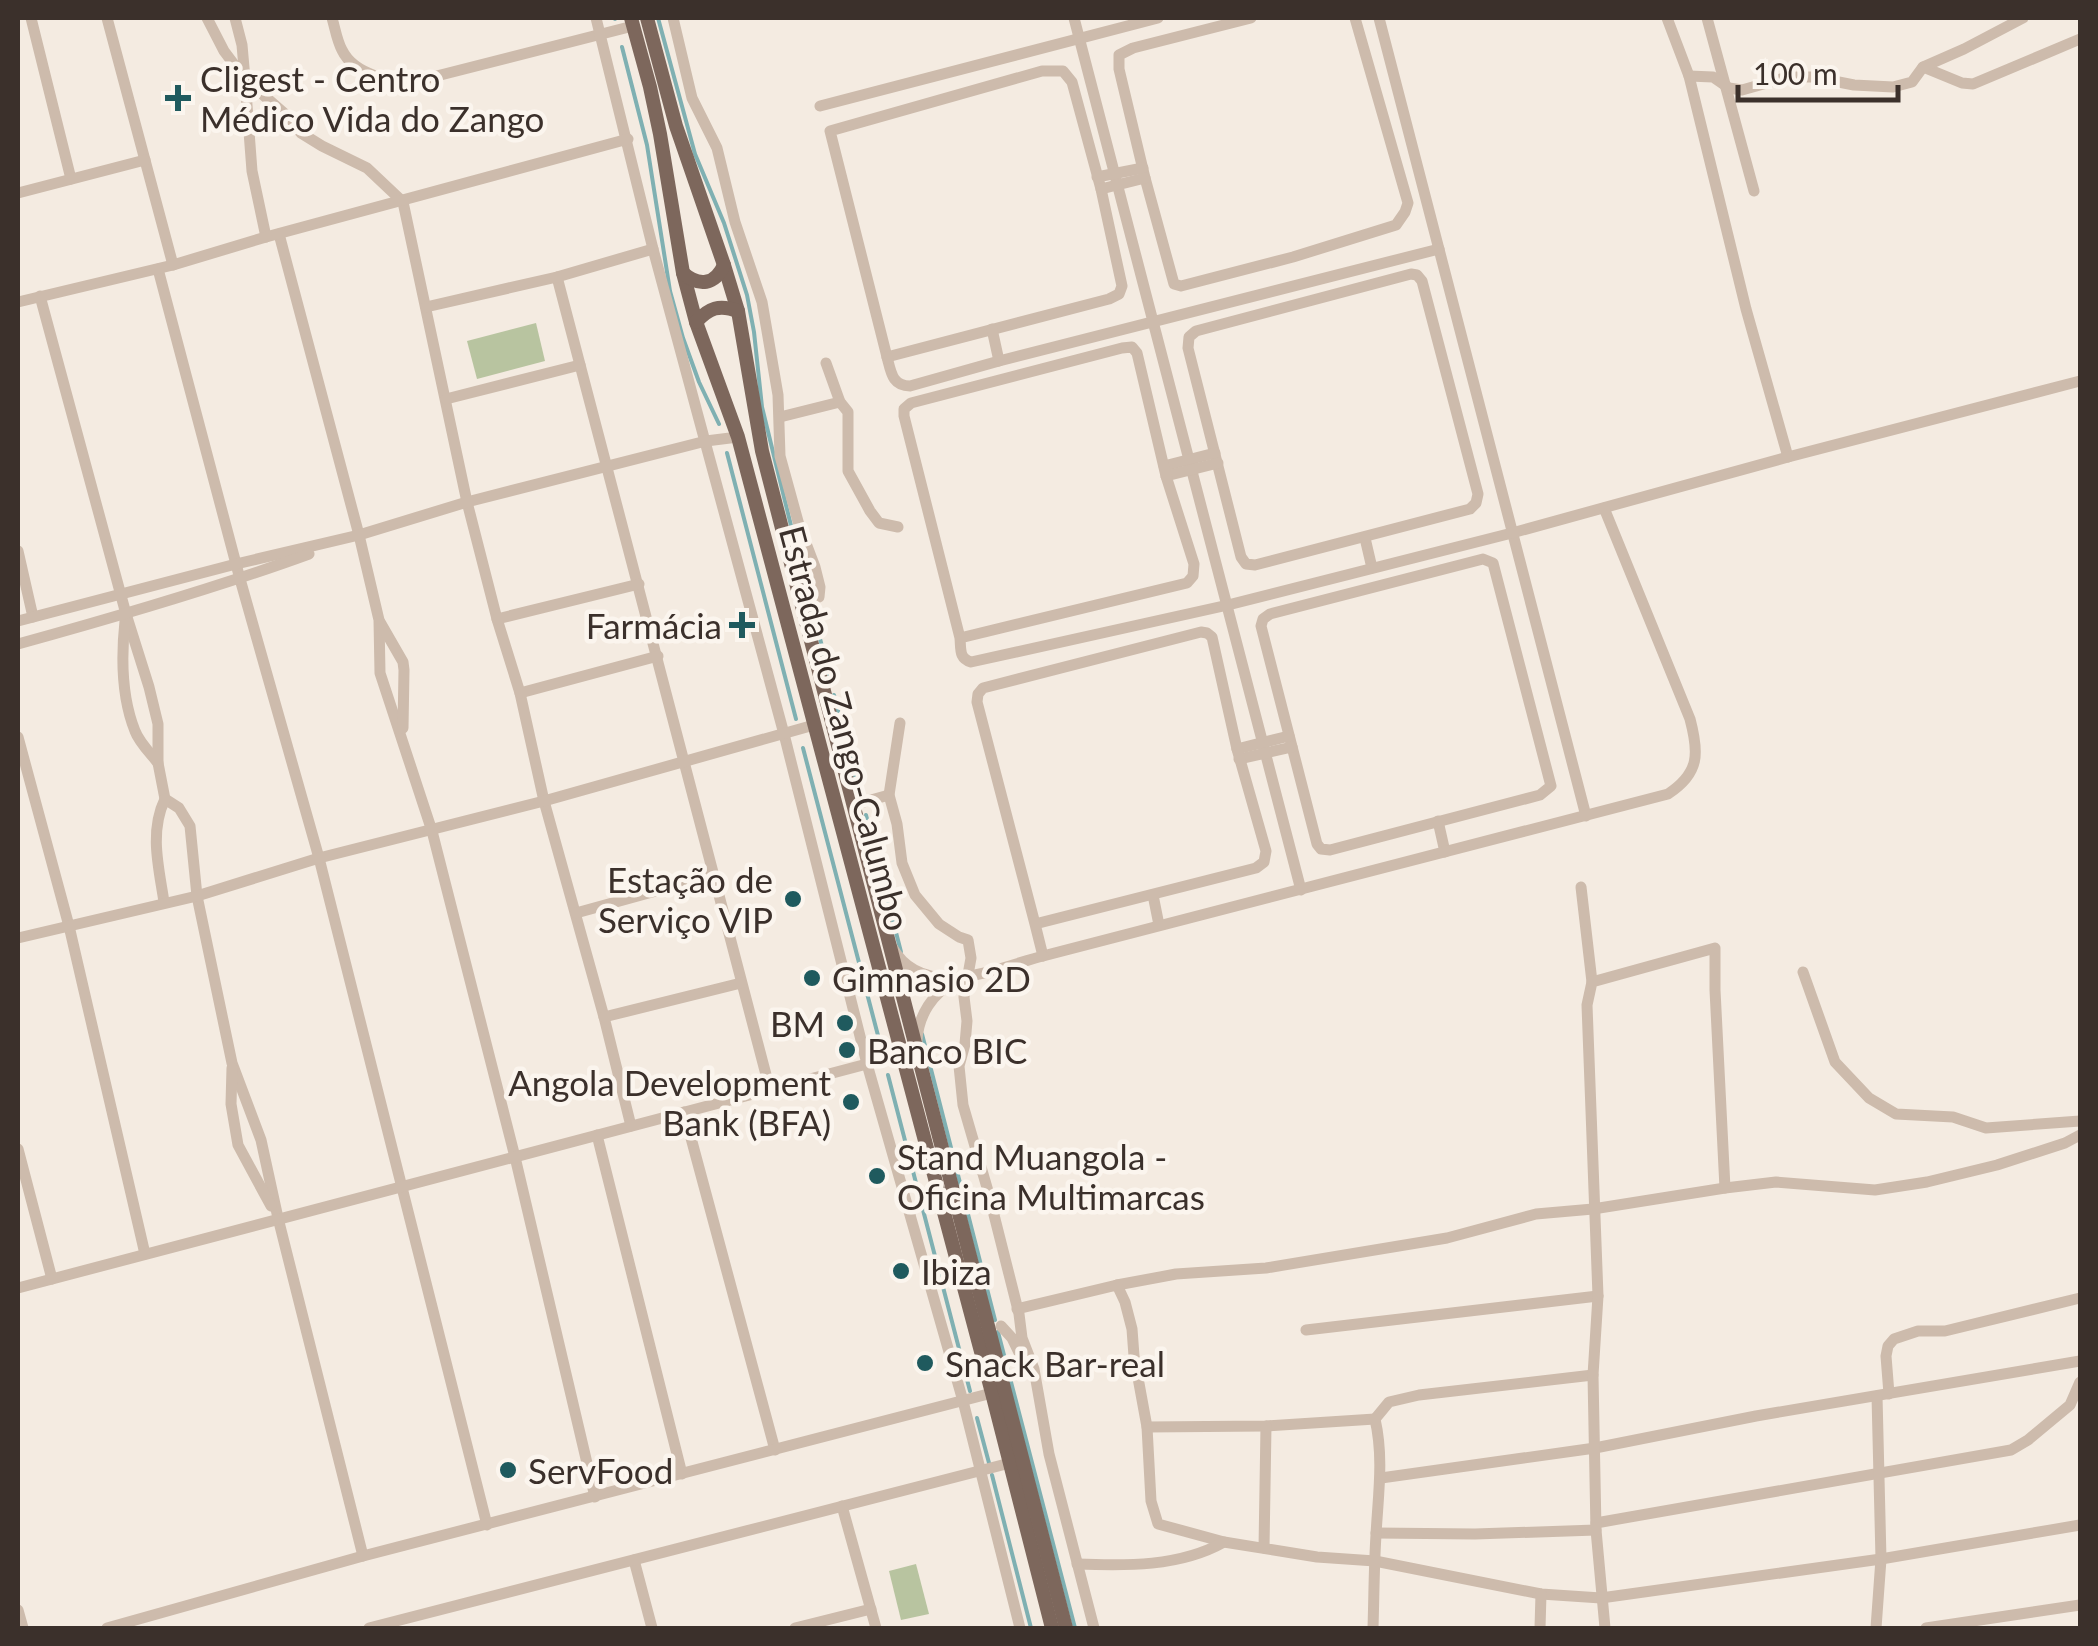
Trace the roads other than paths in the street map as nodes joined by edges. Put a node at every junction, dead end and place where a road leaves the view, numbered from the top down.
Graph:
1 (31, 18) edge
2 (107, 18) edge
3 (207, 18) edge
4 (235, 18) edge
5 (332, 18) edge
6 (596, 18) edge
7 (647, 18) edge
8 (673, 18) edge
9 (1074, 18) edge
10 (1158, 18) edge
11 (1250, 18) edge
12 (1355, 18) edge
13 (1379, 18) edge
14 (1667, 18) edge
15 (1707, 18) edge
16 (2023, 18) edge
17 (620, 28) edge
18 (1081, 37) junction
19 (2080, 39) edge
20 (1923, 67) junction
21 (1689, 76) junction
22 (245, 79) junction
23 (1725, 85) junction
24 (820, 106) dead end
25 (628, 139) junction
26 (145, 160) junction
27 (1144, 173) junction
28 (71, 179) junction
29 (1117, 180) junction
30 (1099, 183) junction
31 (1754, 191) dead end
32 (18, 193) edge
33 (403, 202) junction
34 (272, 236) junction
35 (653, 249) junction
36 (1438, 249) junction
37 (1293, 257) junction
38 (173, 265) junction
39 (724, 265) junction
40 (158, 269) junction
41 (683, 273) junction
42 (558, 277) junction
43 (1300, 284) junction
44 (40, 296) junction
45 (18, 302) edge
46 (426, 307) junction
47 (738, 311) junction
48 (1154, 321) junction
49 (696, 322) junction
50 (992, 330) junction
51 (887, 357) junction
52 (1000, 360) junction
53 (826, 362) dead end
54 (580, 365) junction
55 (2080, 381) edge
56 (446, 399) junction
57 (840, 402) junction
58 (780, 417) junction
59 (738, 437) junction
60 (706, 441) junction
61 (1788, 457) junction
62 (1216, 458) junction
63 (1191, 465) junction
64 (606, 467) junction
65 (1165, 471) junction
66 (467, 502) junction
67 (1604, 508) junction
68 (898, 527) dead end
69 (1512, 533) junction
70 (360, 535) junction
71 (1365, 538) junction
72 (18, 551) edge
73 (236, 564) junction
74 (1372, 568) junction
75 (240, 579) junction
76 (639, 584) junction
77 (122, 595) junction
78 (819, 597) dead end
79 (1228, 605) junction
80 (1079, 609) junction
81 (126, 614) junction
82 (34, 617) junction
83 (497, 619) junction
84 (379, 620) junction
85 (18, 621) edge
86 (1085, 636) junction
87 (960, 638) junction
88 (18, 644) edge
89 (658, 656) junction
90 (520, 693) junction
91 (900, 723) dead end
92 (814, 725) junction
93 (784, 734) junction
94 (18, 737) edge
95 (402, 737) junction
96 (1290, 742) junction
97 (1264, 748) junction
98 (1238, 754) junction
99 (685, 761) junction
100 (158, 763) junction
101 (889, 796) junction
102 (165, 799) junction
103 (544, 801) junction
104 (859, 803) junction
105 (1586, 816) junction
106 (1438, 820) junction
107 (432, 831) junction
108 (1446, 852) junction
109 (319, 858) junction
110 (714, 876) junction
111 (1580, 887) dead end
112 (1301, 890) junction
113 (1153, 895) junction
114 (197, 896) junction
115 (164, 902) junction
116 (576, 913) junction
117 (1034, 924) junction
118 (1159, 925) junction
119 (69, 926) junction
120 (886, 936) junction
121 (18, 938) edge
122 (1043, 956) junction
123 (1803, 972) dead end
124 (962, 977) junction
125 (741, 982) junction
126 (1592, 982) junction
127 (604, 1017) junction
128 (908, 1053) junction
129 (232, 1063) junction
130 (868, 1064) junction
131 (770, 1090) junction
132 (684, 1112) junction
133 (2080, 1122) edge
134 (631, 1126) junction
135 (598, 1135) junction
136 (2080, 1135) edge
137 (18, 1149) edge
138 (515, 1157) junction
139 (403, 1186) junction
140 (1725, 1188) junction
141 (1593, 1209) junction
142 (278, 1218) junction
143 (145, 1254) junction
144 (52, 1279) junction
145 (1117, 1285) junction
146 (18, 1288) edge
147 (1598, 1296) junction
148 (2080, 1298) edge
149 (1016, 1306) junction
150 (994, 1327) junction
151 (1306, 1330) dead end
152 (1022, 1338) junction
153 (2080, 1361) edge
154 (1593, 1375) junction
155 (2080, 1382) edge
156 (992, 1393) junction
157 (1038, 1393) junction
158 (1883, 1395) junction
159 (963, 1401) junction
160 (1375, 1419) junction
161 (1266, 1426) junction
162 (1148, 1427) junction
163 (1595, 1448) junction
164 (775, 1450) junction
165 (1010, 1463) junction
166 (980, 1471) junction
167 (1880, 1471) junction
168 (682, 1474) junction
169 (1380, 1478) junction
170 (595, 1497) junction
171 (842, 1506) junction
172 (487, 1524) junction
173 (2080, 1525) edge
174 (1596, 1526) junction
175 (1376, 1533) junction
176 (1224, 1542) junction
177 (1264, 1548) junction
178 (363, 1556) junction
179 (1881, 1559) junction
180 (634, 1560) junction
181 (1375, 1561) junction
182 (1076, 1564) junction
183 (1541, 1594) junction
184 (1600, 1598) junction
185 (2080, 1605) edge
186 (871, 1609) junction
187 (18, 1610) edge
188 (399, 1625) edge
189 (22, 1628) edge
190 (106, 1628) edge
191 (369, 1628) edge
192 (652, 1628) edge
193 (795, 1628) edge
194 (876, 1628) edge
195 (1020, 1628) edge
196 (1052, 1628) edge
197 (1066, 1628) edge
198 (1094, 1628) edge
199 (1374, 1628) edge
200 (1540, 1628) edge
201 (1605, 1628) edge
202 (1876, 1628) edge
203 (1926, 1628) edge

1 - 28 street
2 - 26 street
3 - 22 street
4 - 22 street
5 - 17 street
6 - 17 street
7 - 39 main road, Estrada do Zango-Calumbo
8 - 58 street
9 - 18 street
10 - 18 street
11 - 27 street
12 - 37 street
13 - 36 street
14 - 21 street
15 - 23 street
16 - 20 street
17 - 25 street
17 - 41 main road, Estrada do Zango-Calumbo
18 - 24 street
18 - 29 street
19 - 20 street
20 - 23 street
21 - 23 street
21 - 61 street
22 - 33 street
22 - 34 street
23 - 31 street
25 - 33 street
25 - 35 street
26 - 28 street
26 - 38 street
27 - 29 street
27 - 37 street
28 - 32 street
29 - 30 street
29 - 48 street
30 - 50 street
30 - 51 street
33 - 34 street
33 - 46 street
34 - 38 street
34 - 70 street
35 - 42 street
35 - 60 street
36 - 43 street
36 - 69 street
37 - 43 street
38 - 40 street
39 - 41 main road
39 - 47 main road, Estrada do Zango-Calumbo
40 - 44 street
40 - 73 street
41 - 49 main road, Estrada do Zango-Calumbo
42 - 46 street
42 - 54 street
43 - 48 street
44 - 45 street
44 - 77 street
46 - 56 street
47 - 49 main road
47 - 104 main road, Estrada do Zango-Calumbo
48 - 52 street
48 - 63 street
49 - 59 main road, Estrada do Zango-Calumbo
50 - 51 street
50 - 52 street
51 - 52 street
53 - 57 street
54 - 56 street
54 - 64 street
55 - 61 street
56 - 66 street
57 - 58 street
57 - 68 street
58 - 78 street
59 - 60 street
59 - 92 main road, Estrada do Zango-Calumbo
60 - 64 street
60 - 93 street
61 - 67 street
62 - 63 street
62 - 71 street
62 - 71 street
63 - 65 street
63 - 79 street
64 - 66 street
64 - 76 street
65 - 80 street
65 - 87 street
66 - 70 street
66 - 83 street
67 - 69 street
67 - 105 street
69 - 74 street
69 - 105 street
70 - 73 street
70 - 75 street
70 - 84 street
71 - 74 street
72 - 82 street
73 - 75 street
73 - 77 street
74 - 79 street
75 - 81 street
75 - 109 street
76 - 83 street
76 - 89 street
77 - 81 street
77 - 82 street
79 - 86 street
79 - 97 street
80 - 86 street
80 - 87 street
81 - 88 street
81 - 100 street
81 - 100 street
82 - 85 street
83 - 90 street
84 - 95 street
84 - 95 street
86 - 87 street
89 - 90 street
89 - 99 street
90 - 103 street
91 - 101 street
92 - 93 street
92 - 128 main road, Estrada do Zango-Calumbo
93 - 99 street
93 - 130 street
94 - 119 street
95 - 107 street
96 - 97 street
96 - 106 street
96 - 106 street
97 - 98 street
97 - 112 street
98 - 113 street
98 - 117 street
99 - 103 street
99 - 110 street
100 - 102 street
101 - 104 street
101 - 124 street
102 - 114 street
102 - 115 street
103 - 107 street
103 - 116 street
104 - 120 main road, Estrada do Zango-Calumbo
105 - 108 street
106 - 108 street
107 - 109 street
107 - 138 street
108 - 112 street
109 - 114 street
109 - 139 street
110 - 116 street
110 - 125 street
111 - 126 street
112 - 118 street
113 - 117 street
113 - 118 street
114 - 115 street
114 - 129 street
115 - 119 street
116 - 127 street
117 - 122 street
118 - 122 street
119 - 121 street
119 - 143 street
120 - 124 street
120 - 128 main road, Estrada do Zango-Calumbo
122 - 124 street
123 - 133 street
124 - 128 street
124 - 149 street
125 - 127 street
125 - 131 street
126 - 140 street
126 - 141 street
127 - 134 street
128 - 130 street
128 - 150 main road, Estrada do Zango-Calumbo
128 - 156 main road, Estrada do Zango-Calumbo
129 - 142 street
129 - 142 street
130 - 131 street
130 - 159 street
131 - 132 street
132 - 134 street
132 - 164 street
134 - 135 street
135 - 138 street
135 - 168 street
136 - 140 street
137 - 144 street
138 - 139 street
138 - 170 street
139 - 142 street
139 - 172 street
140 - 141 street
141 - 145 street
141 - 147 street
142 - 143 street
142 - 178 street
143 - 144 street
144 - 146 street
145 - 149 street
145 - 162 street
147 - 151 street
147 - 154 street
148 - 158 street
149 - 150 street
149 - 152 street
150 - 152 street
150 - 157 street
150 - 197 main road, Estrada do Zango-Calumbo
152 - 157 street
153 - 158 street
154 - 160 street
154 - 163 street
155 - 167 street
156 - 159 street
156 - 165 main road, Estrada do Zango-Calumbo
157 - 182 street
158 - 163 street
158 - 167 street
159 - 164 street
159 - 166 street
160 - 161 street
160 - 169 street
161 - 162 street
161 - 177 street
162 - 176 street
163 - 169 street
163 - 174 street
164 - 168 street
165 - 166 street
165 - 196 main road, Estrada do Zango-Calumbo
166 - 171 street
166 - 195 street
167 - 174 street
167 - 179 street
168 - 170 street
169 - 175 street
170 - 172 street
171 - 180 street
171 - 186 street
172 - 178 street
173 - 179 street
174 - 175 street
174 - 184 street
175 - 181 street
176 - 177 street
176 - 182 street
177 - 181 street
178 - 190 street
179 - 184 street
179 - 202 street
180 - 188 street
180 - 192 street
181 - 183 street
181 - 199 street
182 - 198 street
183 - 184 street
183 - 200 street
184 - 201 street
185 - 203 street
186 - 193 street
186 - 194 street
187 - 189 street
188 - 191 street

